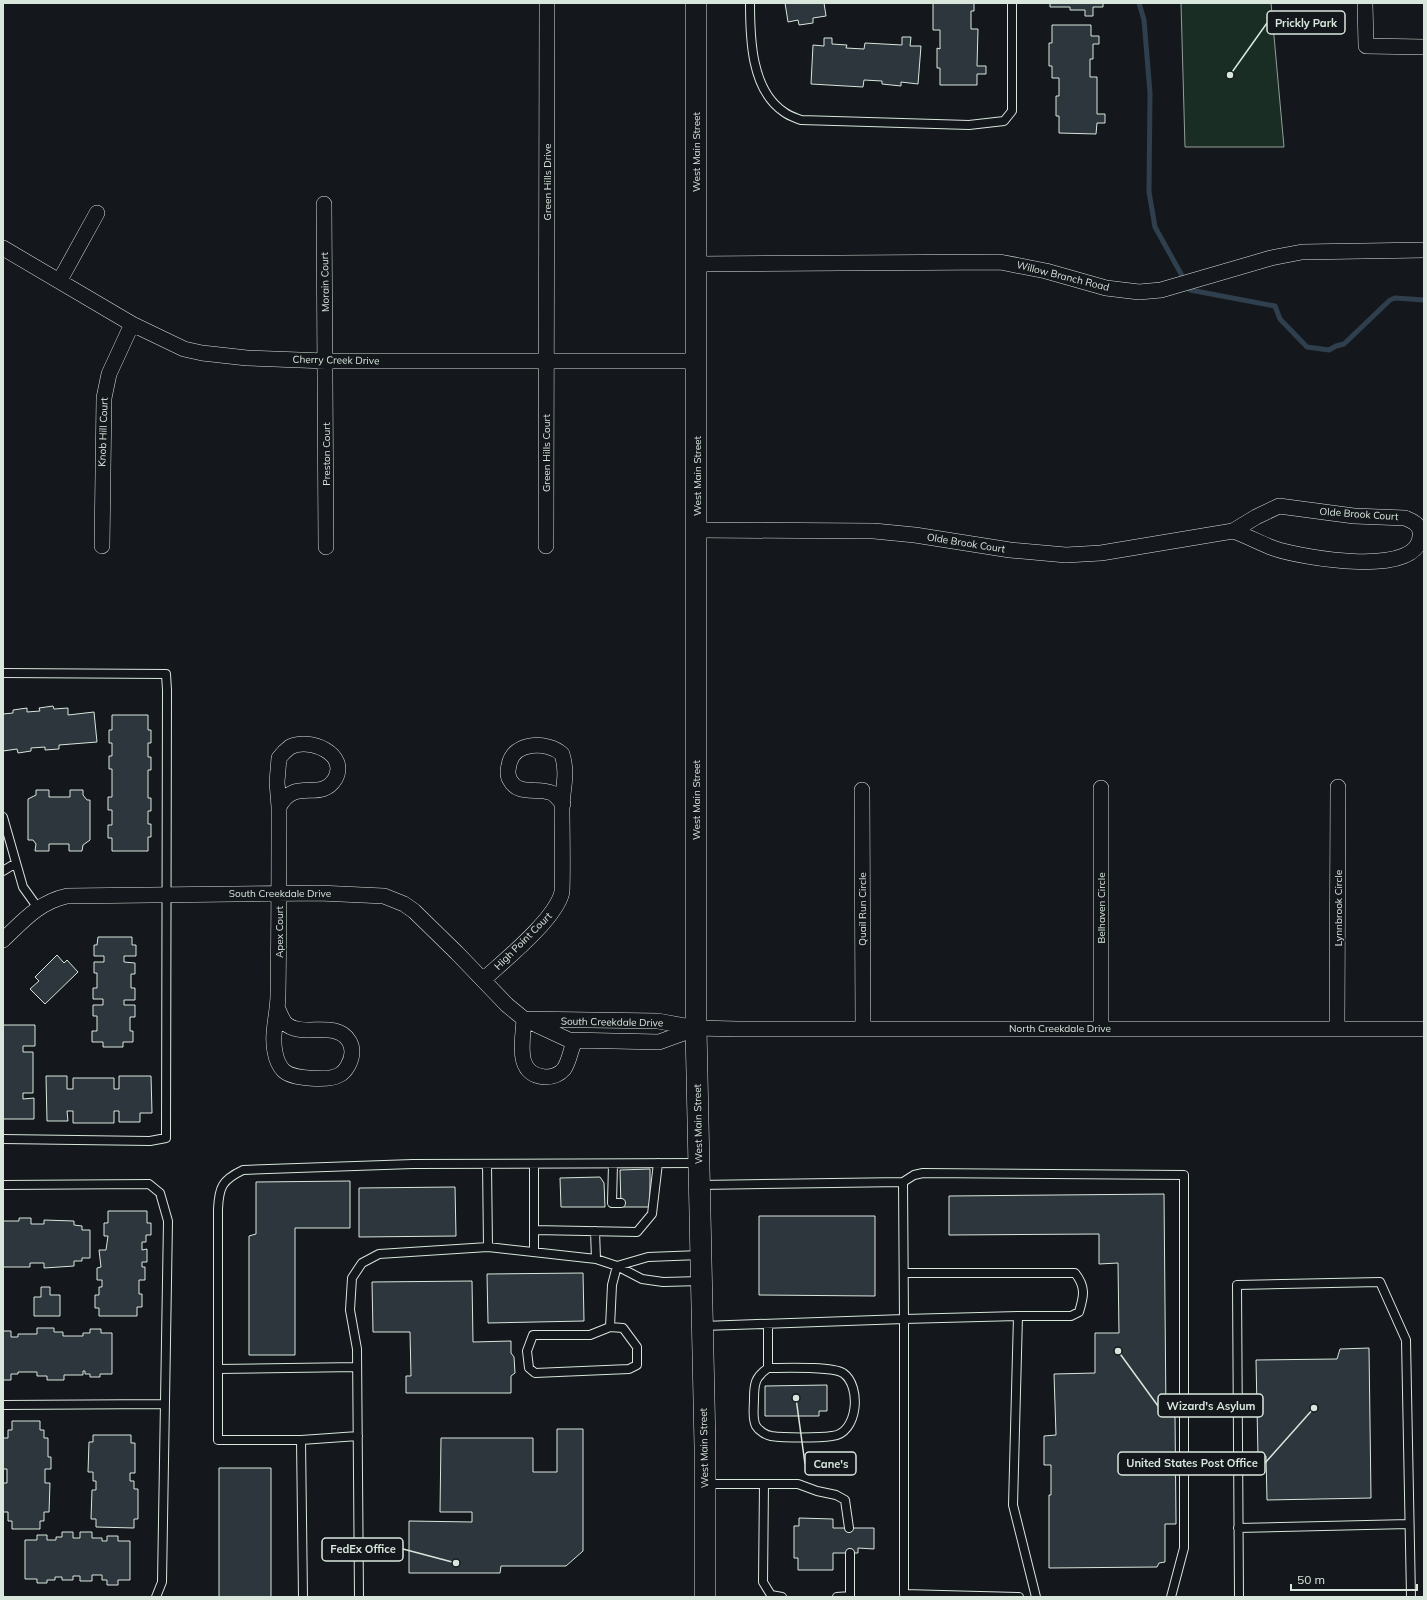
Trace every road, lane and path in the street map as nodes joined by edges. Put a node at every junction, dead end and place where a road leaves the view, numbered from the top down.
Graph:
1 (547, 3) edge
2 (696, 3) edge
3 (750, 3) edge
4 (1012, 3) edge
5 (1365, 3) edge
6 (1424, 46) edge
7 (324, 204) dead end
8 (97, 213) dead end
9 (3, 248) edge
10 (1424, 250) edge
11 (696, 264) junction
12 (60, 280) junction
13 (132, 324) junction
14 (546, 360) junction
15 (326, 361) junction
16 (697, 361) junction
17 (697, 530) junction
18 (1234, 531) junction
19 (102, 546) dead end
20 (546, 546) dead end
21 (326, 547) dead end
22 (3, 673) edge
23 (1338, 787) dead end
24 (1101, 788) dead end
25 (862, 790) dead end
26 (562, 804) junction
27 (279, 807) junction
28 (3, 817) edge
29 (16, 863) junction
30 (3, 871) edge
31 (279, 893) junction
32 (166, 894) junction
33 (38, 908) junction
34 (3, 940) edge
35 (483, 980) junction
36 (278, 1009) junction
37 (524, 1019) junction
38 (696, 1028) junction
39 (862, 1028) junction
40 (1101, 1028) junction
41 (1337, 1028) junction
42 (1424, 1029) edge
43 (575, 1041) junction
44 (3, 1139) edge
45 (486, 1164) junction
46 (534, 1164) junction
47 (612, 1164) junction
48 (658, 1164) junction
49 (699, 1164) junction
50 (903, 1182) junction
51 (3, 1185) edge
52 (699, 1185) junction
53 (621, 1203) dead end
54 (534, 1230) junction
55 (595, 1231) junction
56 (488, 1247) junction
57 (534, 1252) junction
58 (700, 1255) junction
59 (596, 1259) junction
60 (617, 1266) junction
61 (904, 1273) junction
62 (701, 1281) junction
63 (1018, 1316) junction
64 (904, 1319) junction
65 (768, 1324) junction
66 (702, 1326) junction
67 (610, 1327) junction
68 (357, 1367) junction
69 (768, 1368) junction
70 (218, 1369) junction
71 (165, 1404) junction
72 (3, 1405) edge
73 (358, 1436) junction
74 (301, 1440) junction
75 (705, 1484) junction
76 (764, 1484) junction
77 (1409, 1524) junction
78 (849, 1528) dead end
79 (1238, 1528) junction
80 (850, 1553) dead end
81 (156, 1597) edge
82 (303, 1597) edge
83 (359, 1597) edge
84 (705, 1597) edge
85 (782, 1597) edge
86 (837, 1597) edge
87 (850, 1597) edge
88 (1019, 1597) edge
89 (1036, 1597) edge
90 (1171, 1597) edge
91 (1239, 1597) edge
92 (1411, 1597) edge

1 - 14 street, Green Hills Drive
2 - 11 main road, West Main Street
3 - 4 lane
5 - 6 street
7 - 15 street, Morain Court
8 - 12 street
9 - 12 street, Cherry Creek Drive
10 - 11 street, Willow Branch Road
11 - 16 main road, West Main Street
12 - 13 street, Cherry Creek Drive
13 - 15 street, Cherry Creek Drive
13 - 19 street, Knob Hill Court
14 - 15 street, Cherry Creek Drive
14 - 16 street, Cherry Creek Drive
14 - 20 street, Green Hills Court
15 - 21 street, Preston Court
16 - 17 main road, West Main Street
17 - 18 street, Olde Brook Court
17 - 38 main road, West Main Street
18 - 18 street, Olde Brook Court
22 - 32 lane
23 - 41 street, Lynnbrook Circle
24 - 40 street, Belhaven Circle
25 - 39 street, Quail Run Circle
26 - 26 street, High Point Court
26 - 35 street, High Point Court
27 - 27 street, Apex Court
27 - 31 street, Apex Court
28 - 29 lane
29 - 30 lane
29 - 33 lane
31 - 32 street, South Creekdale Drive
31 - 35 street, South Creekdale Drive
31 - 36 street, Apex Court
32 - 33 street, South Creekdale Drive
32 - 44 lane
33 - 34 street, South Creekdale Drive
35 - 37 street, South Creekdale Drive
36 - 36 street, Apex Court
37 - 38 street, South Creekdale Drive
37 - 43 street, South Creekdale Drive
37 - 43 street, South Creekdale Drive
38 - 39 street, North Creekdale Drive
38 - 43 street, South Creekdale Drive
38 - 49 main road, West Main Street
39 - 40 street, North Creekdale Drive
40 - 41 street, North Creekdale Drive
41 - 42 street, North Creekdale Drive
45 - 46 lane
45 - 56 lane
45 - 70 lane
46 - 47 lane
46 - 54 lane
47 - 48 lane
47 - 53 lane
48 - 49 lane
48 - 55 lane
49 - 52 main road, West Main Street
50 - 52 lane
50 - 61 lane
50 - 90 lane
51 - 71 lane
52 - 58 main road, West Main Street
54 - 55 lane
54 - 57 lane
55 - 59 lane
56 - 57 lane
56 - 68 lane
57 - 59 lane
58 - 60 lane
58 - 62 main road, West Main Street
59 - 60 lane
60 - 62 lane
60 - 67 lane
61 - 63 lane
61 - 64 lane
62 - 66 main road, West Main Street
63 - 64 lane
63 - 89 lane
64 - 65 lane
64 - 88 lane
65 - 66 lane
65 - 69 lane
66 - 75 main road, West Main Street
67 - 67 lane
68 - 70 lane
68 - 73 lane
69 - 69 lane
70 - 74 lane
71 - 72 lane
71 - 81 lane
73 - 74 lane
73 - 83 lane
74 - 82 lane
75 - 76 lane
75 - 84 main road, West Main Street
76 - 78 lane
76 - 85 lane
77 - 79 lane
77 - 79 lane
77 - 92 lane
79 - 91 lane
80 - 87 lane
86 - 87 lane

